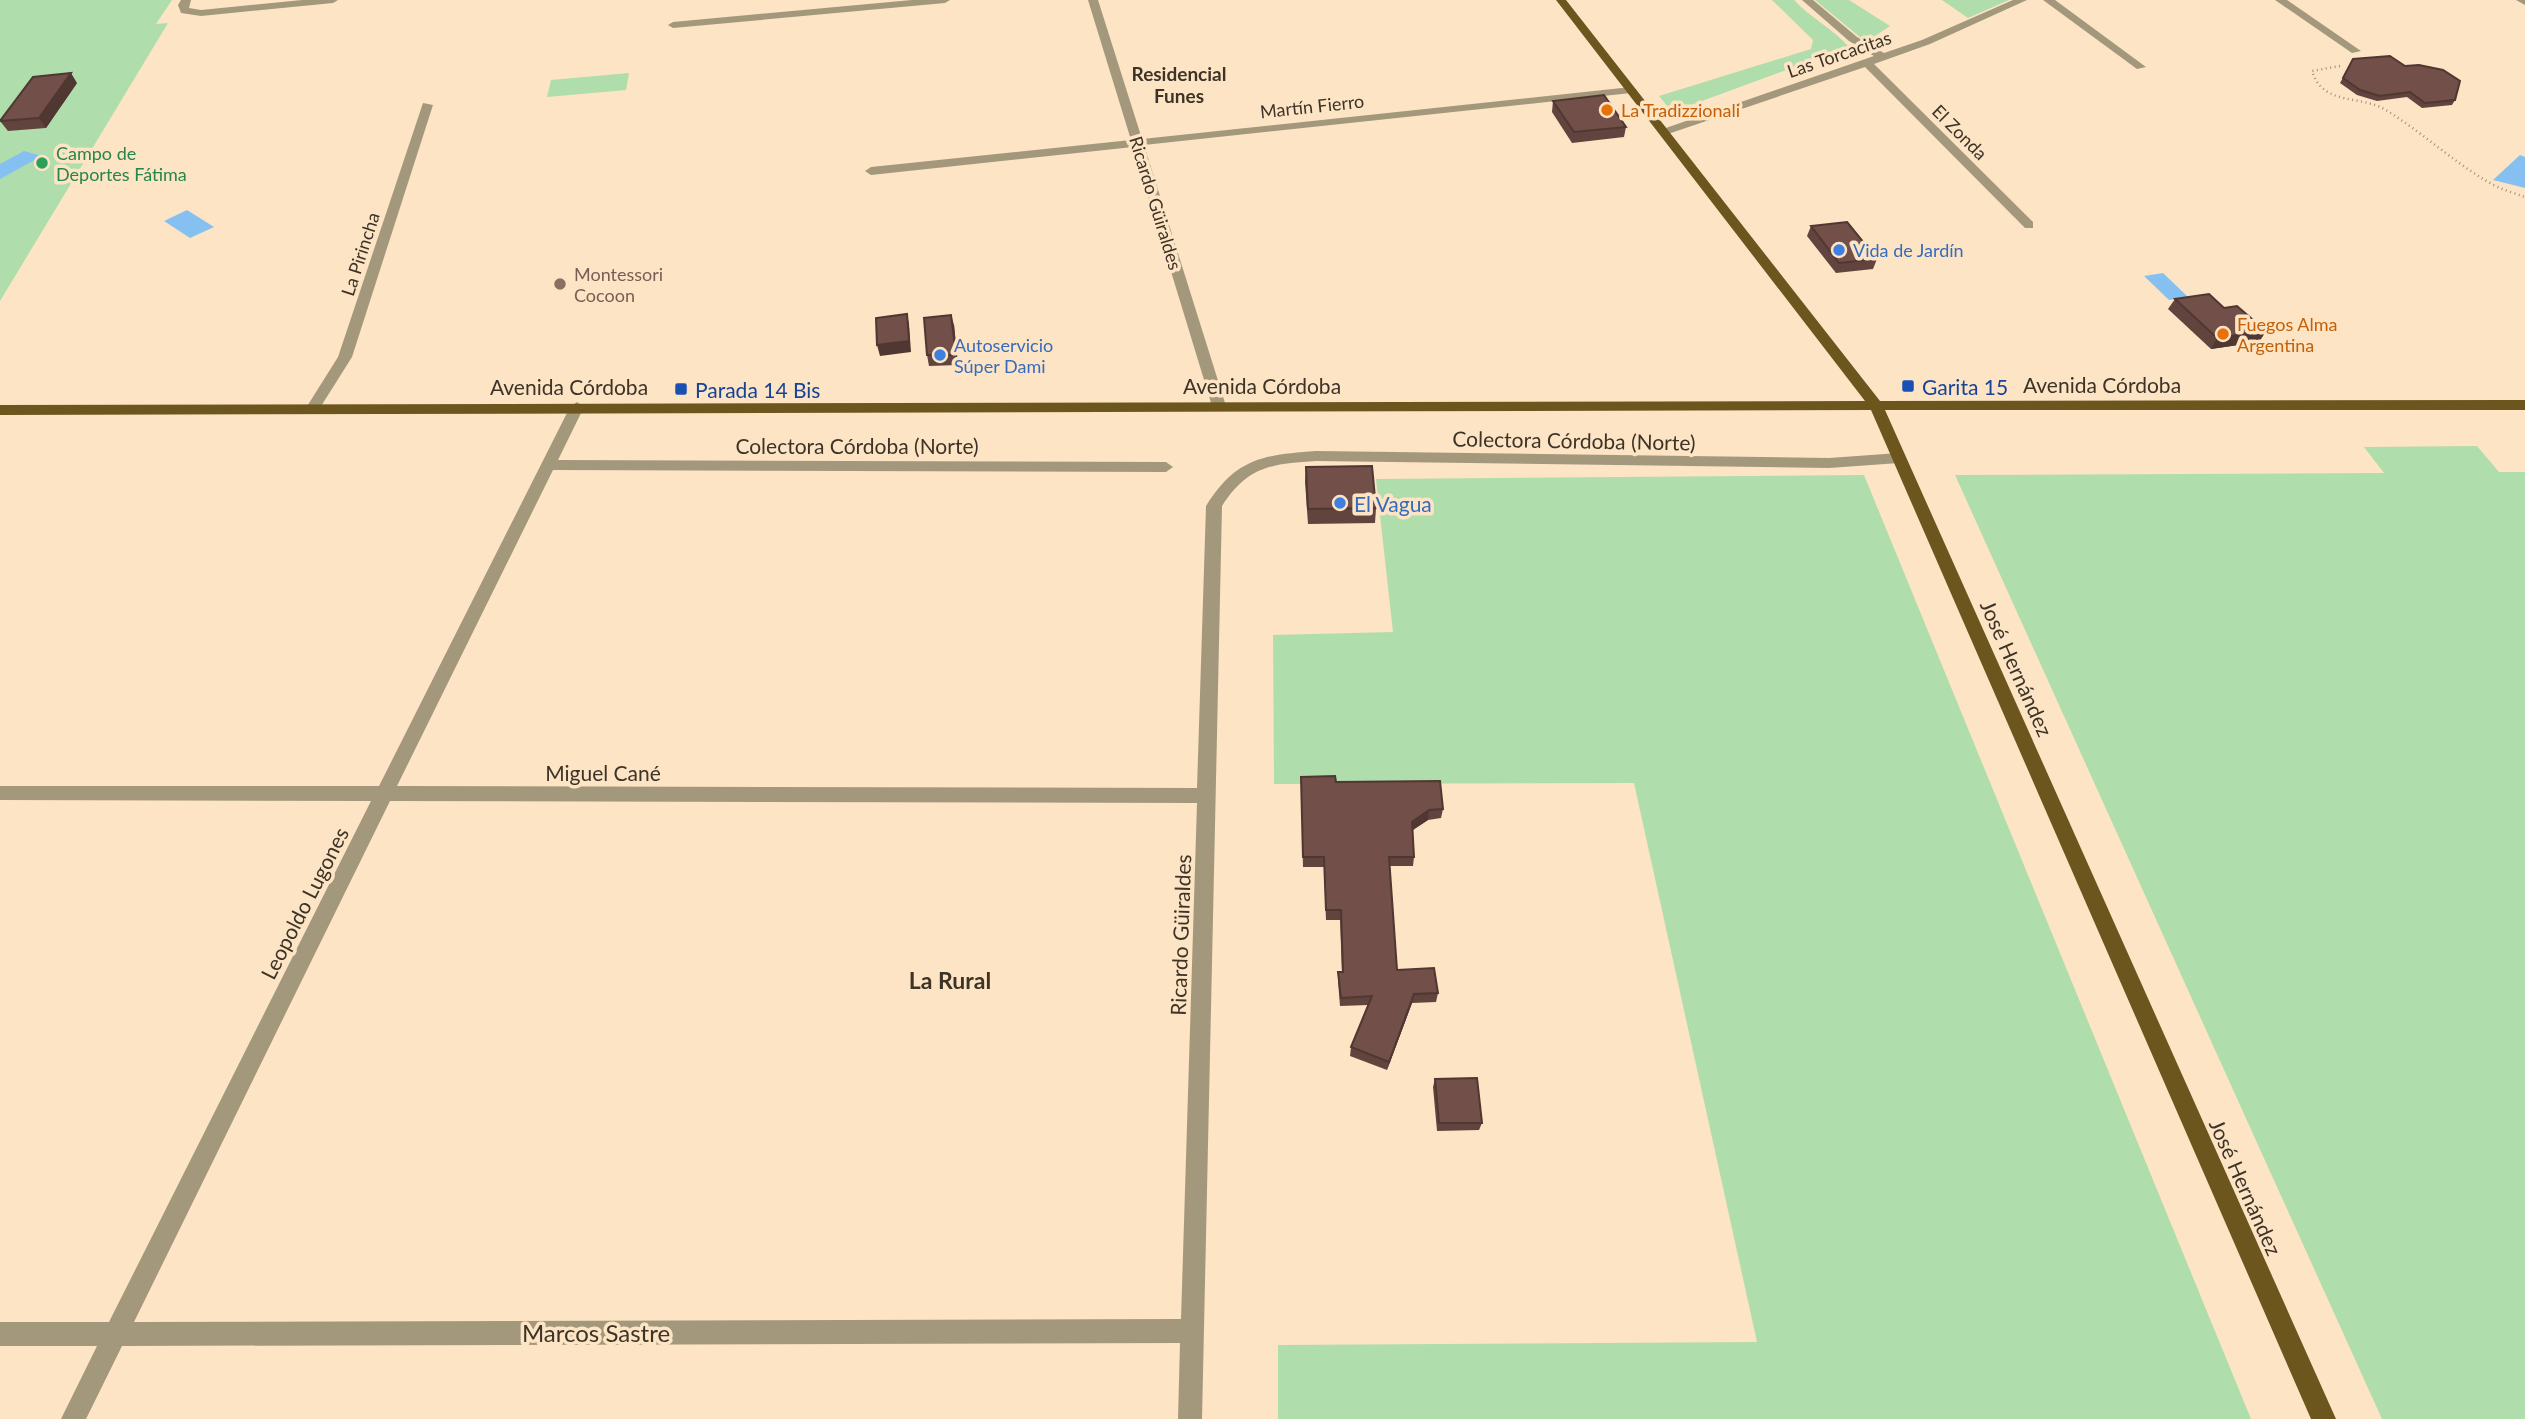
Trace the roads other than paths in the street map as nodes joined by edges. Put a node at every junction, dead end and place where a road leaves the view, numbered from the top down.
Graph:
1 (333, 0) edge
2 (945, 0) edge
3 (1093, 0) edge
4 (1561, 0) edge
5 (1807, 0) edge
6 (2022, 0) edge
7 (2048, 0) edge
8 (2280, 0) edge
9 (186, 6) edge
10 (673, 25) dead end
11 (2357, 51) dead end
12 (1883, 57) junction
13 (1867, 63) junction
14 (2141, 67) dead end
15 (1631, 89) junction
16 (427, 105) dead end
17 (1664, 132) junction
18 (1138, 143) junction
19 (871, 171) dead end
20 (2029, 225) dead end
21 (1876, 405) junction
22 (2525, 405) edge
23 (1219, 406) junction
24 (577, 407) junction
25 (313, 408) junction
26 (0, 410) edge
27 (1899, 458) junction
28 (548, 465) junction
29 (1250, 466) joint
30 (1166, 467) dead end
31 (0, 793) edge
32 (384, 794) junction
33 (1207, 796) junction
34 (1192, 1331) junction
35 (0, 1334) edge
36 (115, 1334) junction
37 (73, 1419) edge
38 (1190, 1419) edge
39 (2324, 1419) edge

1 - 9 street
2 - 10 street
3 - 18 street, Ricardo Güiraldes
4 - 15 main road, José Hernández
5 - 12 street
6 - 12 street, Las Torcacitas
7 - 14 street
8 - 11 street
12 - 13 street, Las Torcacitas
13 - 17 street, Las Torcacitas
13 - 20 street, El Zonda
15 - 17 main road, José Hernández
15 - 18 street, Martín Fierro
16 - 25 street, La Pirincha
17 - 21 main road, José Hernández
18 - 19 street, Martín Fierro
18 - 23 street, Ricardo Güiraldes
21 - 22 main road, Avenida Córdoba
21 - 23 main road, Avenida Córdoba
21 - 27 main road, José Hernández
23 - 24 main road, Avenida Córdoba
24 - 25 main road, Avenida Córdoba
24 - 28 street, Leopoldo Lugones
25 - 26 main road, Avenida Córdoba
27 - 29 street, Colectora Córdoba (Norte)
27 - 39 main road, José Hernández
28 - 30 street, Colectora Córdoba (Norte)
28 - 32 street, Leopoldo Lugones
29 - 33 street, Ricardo Güiraldes
31 - 32 street, Miguel Cané
32 - 33 street, Miguel Cané
32 - 36 street, Leopoldo Lugones
33 - 34 street, Ricardo Güiraldes
34 - 36 street, Marcos Sastre
34 - 38 street, Ricardo Güiraldes
35 - 36 street, Marcos Sastre
36 - 37 street, Leopoldo Lugones

